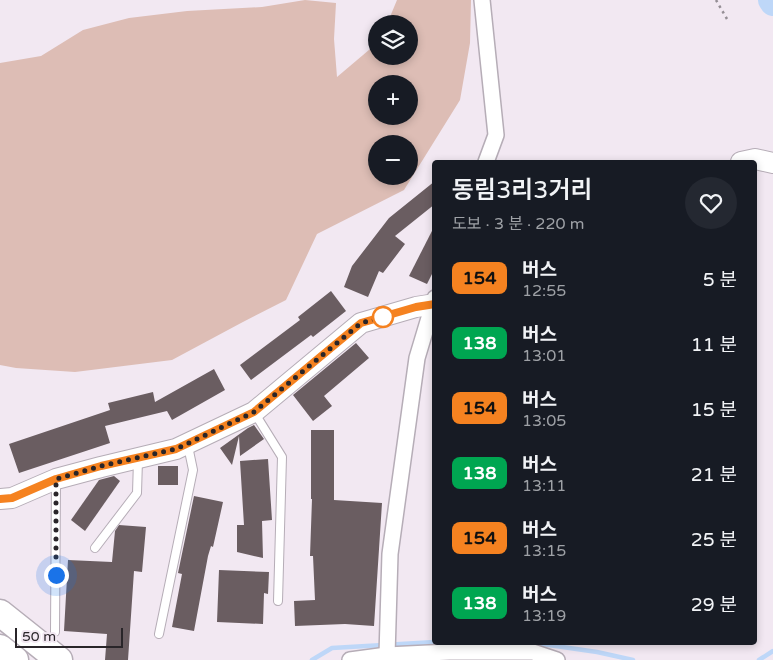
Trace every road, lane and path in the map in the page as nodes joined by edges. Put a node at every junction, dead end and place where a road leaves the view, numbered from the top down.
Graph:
1 (482, 0) edge
2 (716, 0) edge
3 (727, 19) dead end
4 (487, 160) edge
5 (751, 160) edge
6 (773, 163) edge
7 (432, 303) edge
8 (432, 309) edge
9 (254, 412) junction
10 (187, 444) junction
11 (138, 458) junction
12 (56, 479) junction
13 (0, 499) edge
14 (95, 548) dead end
15 (278, 602) dead end
16 (0, 613) edge
17 (55, 632) dead end
18 (158, 634) dead end
19 (0, 648) edge
20 (387, 658) edge
21 (15, 660) edge
22 (59, 660) edge
23 (350, 660) edge
24 (557, 660) edge

1 - 4 street
2 - 3 path
5 - 6 street
7 - 9 street
8 - 20 street
9 - 10 street
9 - 15 lane
10 - 11 street
10 - 18 lane
11 - 12 street
11 - 14 lane
12 - 13 street
12 - 17 lane
16 - 22 highway
19 - 21 highway
20 - 23 street
20 - 24 street

